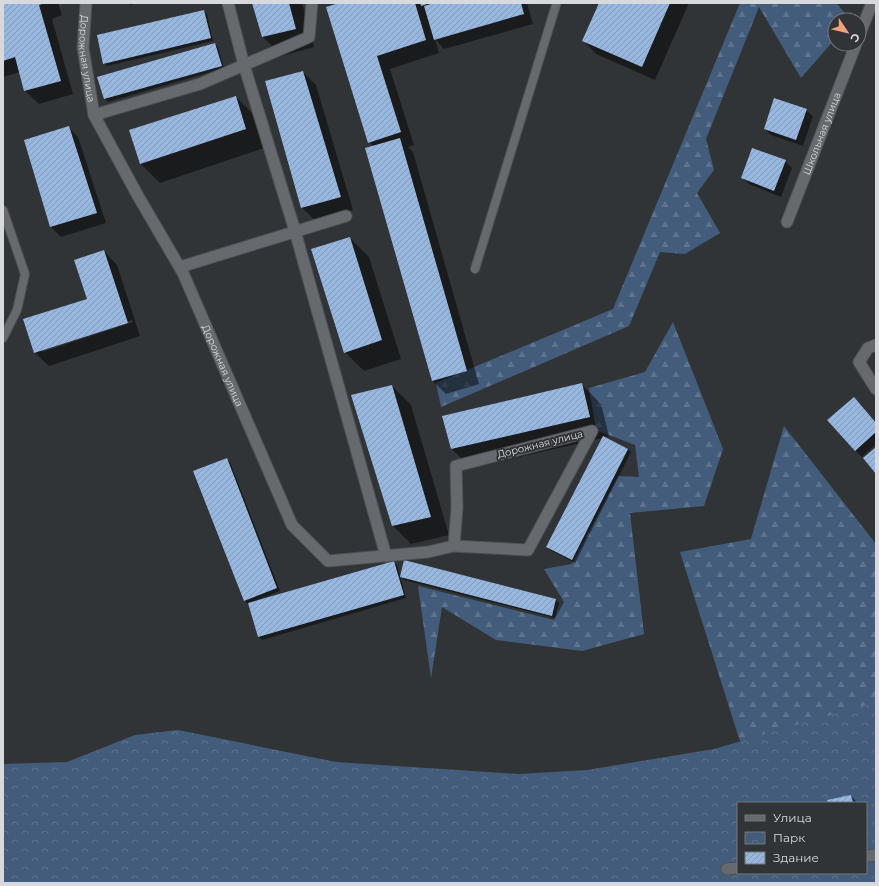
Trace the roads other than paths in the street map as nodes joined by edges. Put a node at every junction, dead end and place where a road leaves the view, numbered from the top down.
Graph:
1 (86, 3) edge
2 (228, 3) edge
3 (312, 3) edge
4 (556, 3) edge
5 (872, 3) edge
6 (867, 16) edge
7 (853, 52) edge
8 (244, 65) junction
9 (94, 115) junction
10 (3, 210) edge
11 (346, 216) dead end
12 (787, 222) dead end
13 (295, 231) junction
14 (180, 267) junction
15 (475, 269) dead end
16 (3, 338) edge
17 (876, 345) edge
18 (876, 389) edge
19 (454, 546) junction
20 (386, 556) junction

1 - 9 street, Дорожная улица
2 - 8 street
3 - 8 street, Дорожная улица
4 - 15 lane
5 - 6 street
7 - 12 street, Школьная улица
8 - 9 street, Дорожная улица
8 - 13 street
9 - 14 street, Дорожная улица
10 - 16 lane
11 - 13 street
13 - 14 street
13 - 20 street
14 - 20 street, Дорожная улица
17 - 18 street
19 - 19 street, Дорожная улица
19 - 20 street, Дорожная улица

